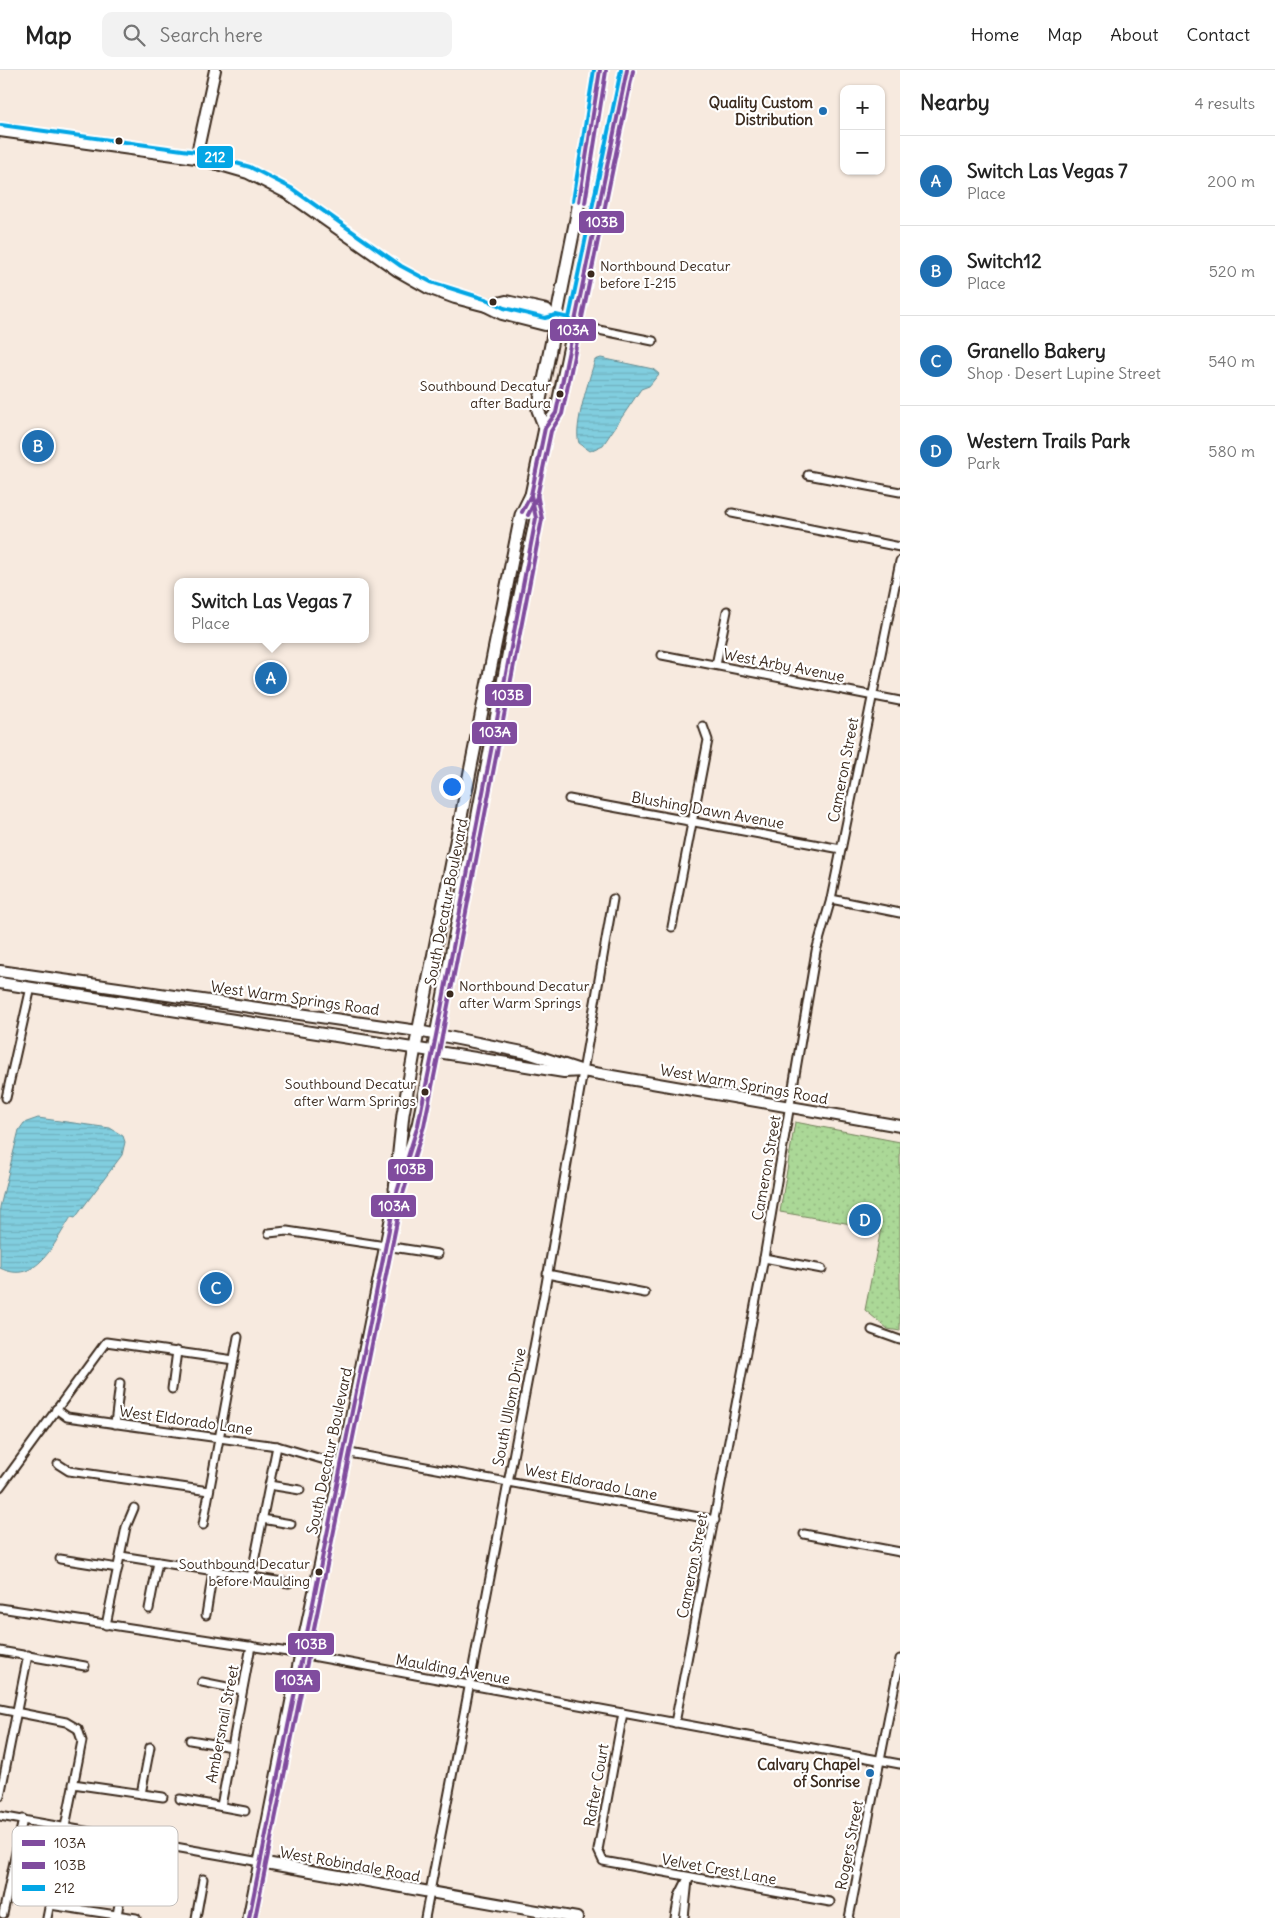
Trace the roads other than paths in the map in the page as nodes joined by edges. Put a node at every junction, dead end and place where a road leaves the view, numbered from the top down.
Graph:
1 (215, 70) edge
2 (600, 70) edge
3 (627, 70) edge
4 (0, 130) edge
5 (196, 158) junction
6 (556, 321) junction
7 (574, 325) junction
8 (653, 341) dead end
9 (545, 428) junction
10 (808, 475) dead end
11 (900, 492) edge
12 (531, 495) junction
13 (732, 513) dead end
14 (900, 546) edge
15 (900, 561) edge
16 (726, 611) dead end
17 (662, 655) dead end
18 (716, 666) junction
19 (872, 696) junction
20 (900, 701) edge
21 (703, 726) dead end
22 (569, 799) dead end
23 (692, 822) junction
24 (841, 849) junction
25 (613, 899) dead end
26 (831, 899) junction
27 (900, 913) edge
28 (672, 927) dead end
29 (0, 971) edge
30 (0, 983) edge
31 (30, 987) junction
32 (418, 1031) junction
33 (437, 1034) junction
34 (415, 1048) junction
35 (433, 1051) junction
36 (583, 1071) junction
37 (6, 1098) dead end
38 (790, 1106) junction
39 (900, 1126) edge
40 (396, 1195) junction
41 (269, 1233) dead end
42 (386, 1245) junction
43 (438, 1254) dead end
44 (764, 1258) junction
45 (822, 1269) dead end
46 (547, 1274) junction
47 (645, 1293) dead end
48 (872, 1330) dead end
49 (238, 1337) dead end
50 (900, 1340) edge
51 (177, 1351) junction
52 (234, 1360) junction
53 (120, 1383) dead end
54 (172, 1389) dead end
55 (56, 1409) junction
56 (115, 1424) junction
57 (220, 1439) junction
58 (276, 1446) junction
59 (344, 1452) junction
60 (58, 1464) dead end
61 (342, 1465) junction
62 (509, 1481) junction
63 (269, 1485) junction
64 (0, 1487) edge
65 (300, 1490) dead end
66 (209, 1491) junction
67 (134, 1508) dead end
68 (262, 1519) junction
69 (715, 1520) junction
70 (203, 1524) dead end
71 (291, 1524) dead end
72 (804, 1534) dead end
73 (900, 1552) edge
74 (121, 1556) junction
75 (60, 1559) dead end
76 (158, 1562) junction
77 (118, 1568) junction
78 (213, 1571) junction
79 (251, 1577) junction
80 (289, 1583) dead end
81 (0, 1608) edge
82 (149, 1609) dead end
83 (206, 1615) dead end
84 (106, 1625) junction
85 (251, 1646) junction
86 (0, 1651) edge
87 (301, 1654) junction
88 (28, 1655) junction
89 (900, 1660) edge
90 (85, 1666) dead end
91 (202, 1682) dead end
92 (471, 1686) junction
93 (242, 1690) junction
94 (0, 1708) edge
95 (17, 1712) junction
96 (623, 1713) junction
97 (675, 1723) junction
98 (190, 1740) dead end
99 (150, 1747) dead end
100 (232, 1747) junction
101 (880, 1760) junction
102 (900, 1764) edge
103 (73, 1784) junction
104 (142, 1794) junction
105 (0, 1796) edge
106 (162, 1797) dead end
107 (180, 1799) dead end
108 (220, 1806) junction
109 (245, 1811) dead end
110 (0, 1816) edge
111 (23, 1819) junction
112 (22, 1826) edge
113 (61, 1826) edge
114 (66, 1826) edge
115 (178, 1847) edge
116 (603, 1861) joint
117 (260, 1862) junction
118 (12, 1871) edge
119 (688, 1878) junction
120 (203, 1879) dead end
121 (430, 1893) junction
122 (830, 1902) dead end
123 (57, 1906) edge
124 (119, 1906) edge
125 (3, 1914) dead end
126 (117, 1915) junction
127 (136, 1918) edge
128 (196, 1918) edge
129 (249, 1918) edge
130 (425, 1918) edge
131 (577, 1918) edge
132 (675, 1918) edge
133 (684, 1918) edge
134 (849, 1918) edge

1 - 5 main road
2 - 6 main road, South Decatur Boulevard
3 - 7 main road, South Decatur Boulevard
4 - 5 main road
5 - 6 main road
6 - 7 main road
6 - 9 main road, South Decatur Boulevard
7 - 8 street
7 - 9 main road, South Decatur Boulevard
9 - 12 main road, South Decatur Boulevard
10 - 11 street
12 - 32 main road, South Decatur Boulevard
12 - 33 main road, South Decatur Boulevard
13 - 14 street
15 - 19 street, Cameron Street
16 - 18 street
17 - 18 street, West Arby Avenue
18 - 19 street, West Arby Avenue
19 - 20 street, West Arby Avenue
19 - 24 street, Cameron Street
21 - 23 street
22 - 23 street, Blushing Dawn Avenue
23 - 24 street, Blushing Dawn Avenue
23 - 28 street
24 - 26 street, Cameron Street
25 - 36 street, South Ullom Drive
26 - 27 street
26 - 38 street, Cameron Street
29 - 32 main road, West Warm Springs Road
30 - 31 main road, West Warm Springs Road
31 - 34 main road, West Warm Springs Road
31 - 37 street
32 - 33 main road, West Warm Springs Road
32 - 34 main road, South Decatur Boulevard
33 - 35 main road, South Decatur Boulevard
33 - 36 main road, West Warm Springs Road
34 - 35 main road, West Warm Springs Road
34 - 40 main road, South Decatur Boulevard
35 - 36 main road, West Warm Springs Road
35 - 40 main road, South Decatur Boulevard
36 - 38 main road, West Warm Springs Road
36 - 46 street, South Ullom Drive
38 - 39 main road, West Warm Springs Road
38 - 44 street, Cameron Street
40 - 42 main road, South Decatur Boulevard
41 - 42 street
42 - 43 street
42 - 59 main road, South Decatur Boulevard
44 - 45 street
44 - 69 street, Cameron Street
46 - 47 street
46 - 62 street, South Ullom Drive
48 - 50 street
49 - 52 street
51 - 52 street
51 - 54 street
51 - 55 street
52 - 57 street
53 - 56 street
55 - 56 street, West Eldorado Lane
55 - 64 street
56 - 57 street, West Eldorado Lane
57 - 58 street, West Eldorado Lane
57 - 66 street
58 - 61 street, West Eldorado Lane
58 - 63 street
59 - 61 main road, South Decatur Boulevard
59 - 62 street, West Eldorado Lane
60 - 66 street
61 - 87 main road, South Decatur Boulevard
62 - 69 street, West Eldorado Lane
62 - 92 street, South Ullom Drive
63 - 65 street
63 - 68 street
66 - 70 street
67 - 74 street
68 - 71 street
68 - 79 street
69 - 97 street, Cameron Street
72 - 73 street
74 - 76 street
74 - 77 street
75 - 77 street
76 - 78 street
76 - 82 street
77 - 84 street
78 - 79 street
78 - 83 street
79 - 80 street
81 - 84 street, Maulding Avenue
84 - 85 street, Maulding Avenue
85 - 87 street, Maulding Avenue
85 - 93 street, Ambersnail Street
86 - 88 street
87 - 92 street, Maulding Avenue
87 - 117 main road, South Decatur Boulevard
88 - 90 street
88 - 95 street
89 - 101 street, Rogers Street
91 - 93 street
92 - 96 street, Maulding Avenue
92 - 121 street, South Ullom Drive
93 - 100 street, Ambersnail Street
94 - 95 street
95 - 103 street
95 - 105 street
96 - 97 street, Maulding Avenue
96 - 116 street, Rafter Court
97 - 101 street, Maulding Avenue
98 - 100 street
99 - 104 street
100 - 108 street, Ambersnail Street
101 - 102 street, Maulding Avenue
101 - 134 street, Rogers Street
103 - 104 street
103 - 114 street
104 - 106 street
107 - 108 street
108 - 109 street
110 - 111 street, West Robindale Road
111 - 112 street
111 - 113 street, West Robindale Road
115 - 117 street, West Robindale Road
116 - 119 street, Velvet Crest Lane
117 - 121 main road, West Robindale Road
117 - 129 main road, South Decatur Boulevard
118 - 125 street
119 - 122 street, Velvet Crest Lane
119 - 132 street
119 - 133 street
120 - 128 street
121 - 130 street, South Ullom Drive
121 - 131 main road, West Robindale Road
123 - 126 street
124 - 126 street
126 - 127 street

